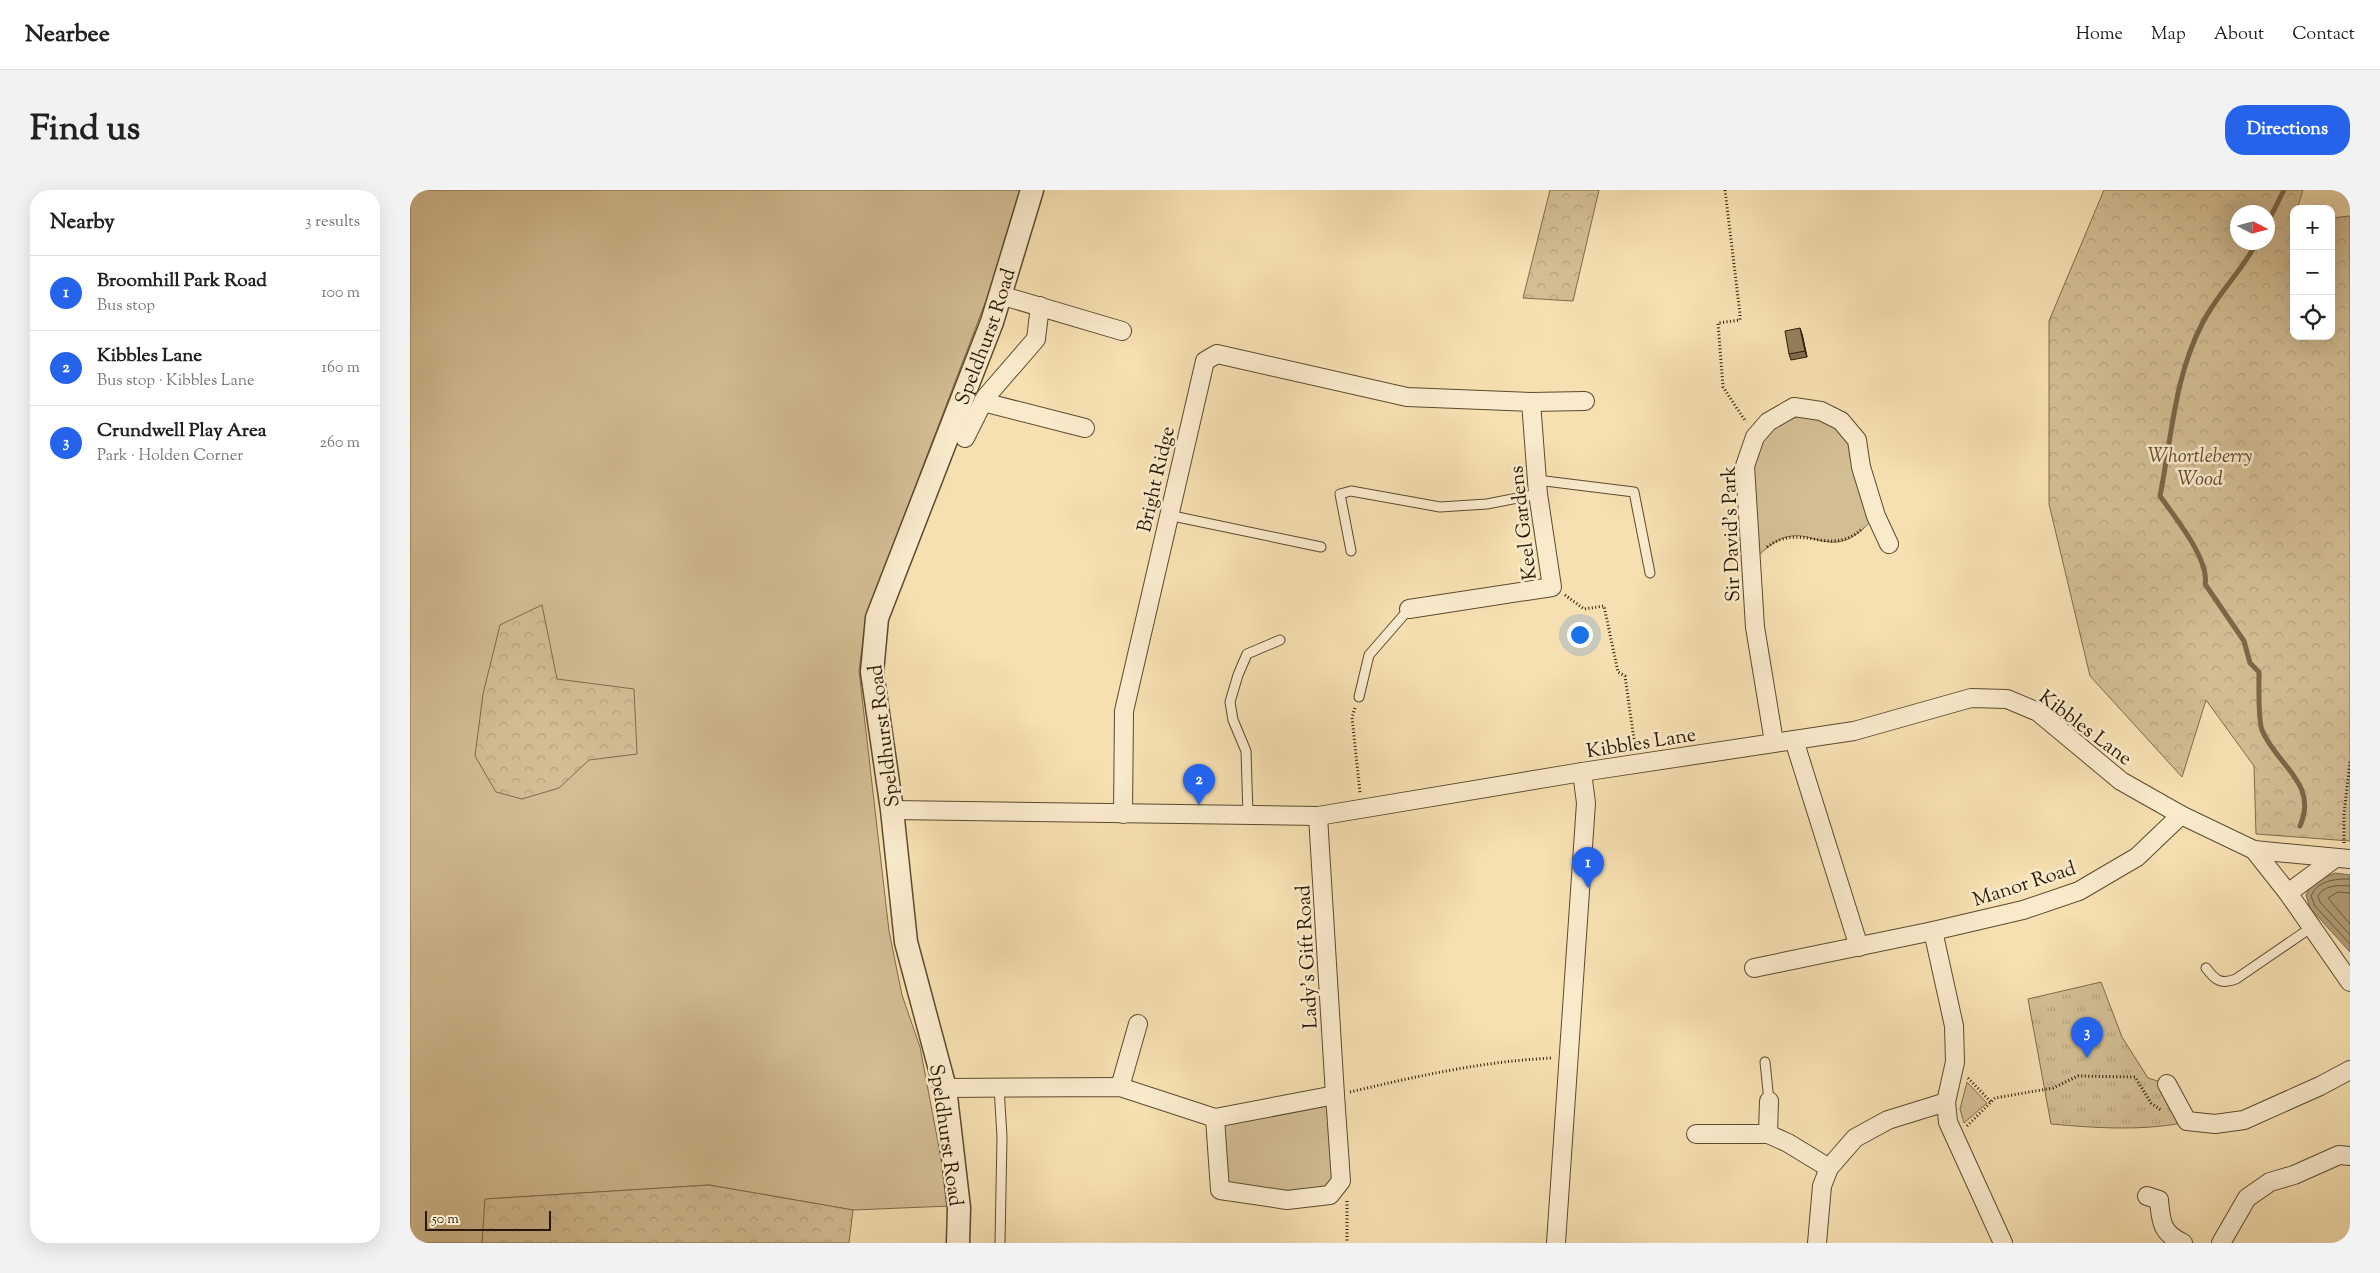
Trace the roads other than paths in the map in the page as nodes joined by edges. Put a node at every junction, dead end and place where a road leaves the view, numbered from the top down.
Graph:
1 (1032, 190) edge
2 (1000, 295) junction
3 (1040, 306) junction
4 (1122, 330) dead end
5 (1585, 401) dead end
6 (982, 402) junction
7 (1531, 402) junction
8 (1085, 428) dead end
9 (965, 438) dead end
10 (1538, 487) junction
11 (1168, 515) junction
12 (1889, 544) dead end
13 (1321, 547) dead end
14 (1351, 551) dead end
15 (1650, 572) dead end
16 (1409, 609) joint
17 (1280, 640) dead end
18 (1359, 698) road end
19 (1794, 740) junction
20 (1774, 742) junction
21 (1582, 772) junction
22 (892, 810) junction
23 (1124, 814) junction
24 (2181, 815) junction
25 (1248, 816) junction
26 (1318, 816) junction
27 (2254, 850) junction
28 (2343, 859) edge
29 (2288, 893) junction
30 (2312, 927) junction
31 (1932, 931) junction
32 (1859, 947) junction
33 (1754, 968) dead end
34 (2206, 968) dead end
35 (2350, 982) edge
36 (1138, 1024) dead end
37 (1765, 1062) dead end
38 (2350, 1070) edge
39 (2167, 1084) dead end
40 (999, 1087) junction
41 (1120, 1087) junction
42 (945, 1088) junction
43 (1335, 1095) junction
44 (1769, 1101) joint
45 (1946, 1102) junction
46 (1215, 1118) junction
47 (1696, 1134) dead end
48 (1768, 1134) junction
49 (2350, 1156) edge
50 (1829, 1168) junction
51 (2147, 1196) dead end
52 (958, 1243) edge
53 (1000, 1243) edge
54 (1556, 1243) edge
55 (1817, 1243) edge
56 (2003, 1243) edge
57 (2183, 1243) edge
58 (2221, 1243) edge

1 - 2 street, Speldhurst Road
2 - 3 street
2 - 22 street, Speldhurst Road
3 - 4 street
3 - 6 street
5 - 7 street
6 - 8 street
6 - 9 street
7 - 10 street, Keel Gardens
7 - 11 street, Bright Ridge
10 - 14 lane
10 - 15 lane
10 - 16 street, Keel Gardens
11 - 13 lane
11 - 23 street, Bright Ridge
12 - 20 street, Sir David's Park
16 - 18 lane
17 - 25 lane
19 - 20 street, Kibbles Lane
19 - 24 street, Kibbles Lane
19 - 32 street
20 - 21 street, Kibbles Lane
21 - 26 street, Kibbles Lane
21 - 54 street
22 - 23 street, Kibbles Lane
22 - 42 street, Speldhurst Road
23 - 25 street, Kibbles Lane
24 - 27 street, Kibbles Lane
24 - 31 street, Manor Road
25 - 26 street, Kibbles Lane
26 - 43 street, Lady's Gift Road
27 - 28 street, Kibbles Lane
27 - 29 street
28 - 29 street
29 - 30 street
30 - 34 lane
30 - 35 street
31 - 32 street, Manor Road
31 - 45 street
32 - 33 street, Manor Road
36 - 41 street
37 - 44 lane
38 - 39 street
40 - 41 street
40 - 42 street
40 - 53 lane
41 - 46 street
42 - 52 street, Speldhurst Road
43 - 46 street
43 - 46 street, Lady's Gift Road
44 - 48 street
45 - 50 street
45 - 56 street
47 - 48 street
48 - 50 street
49 - 58 street
50 - 55 street
51 - 57 street

